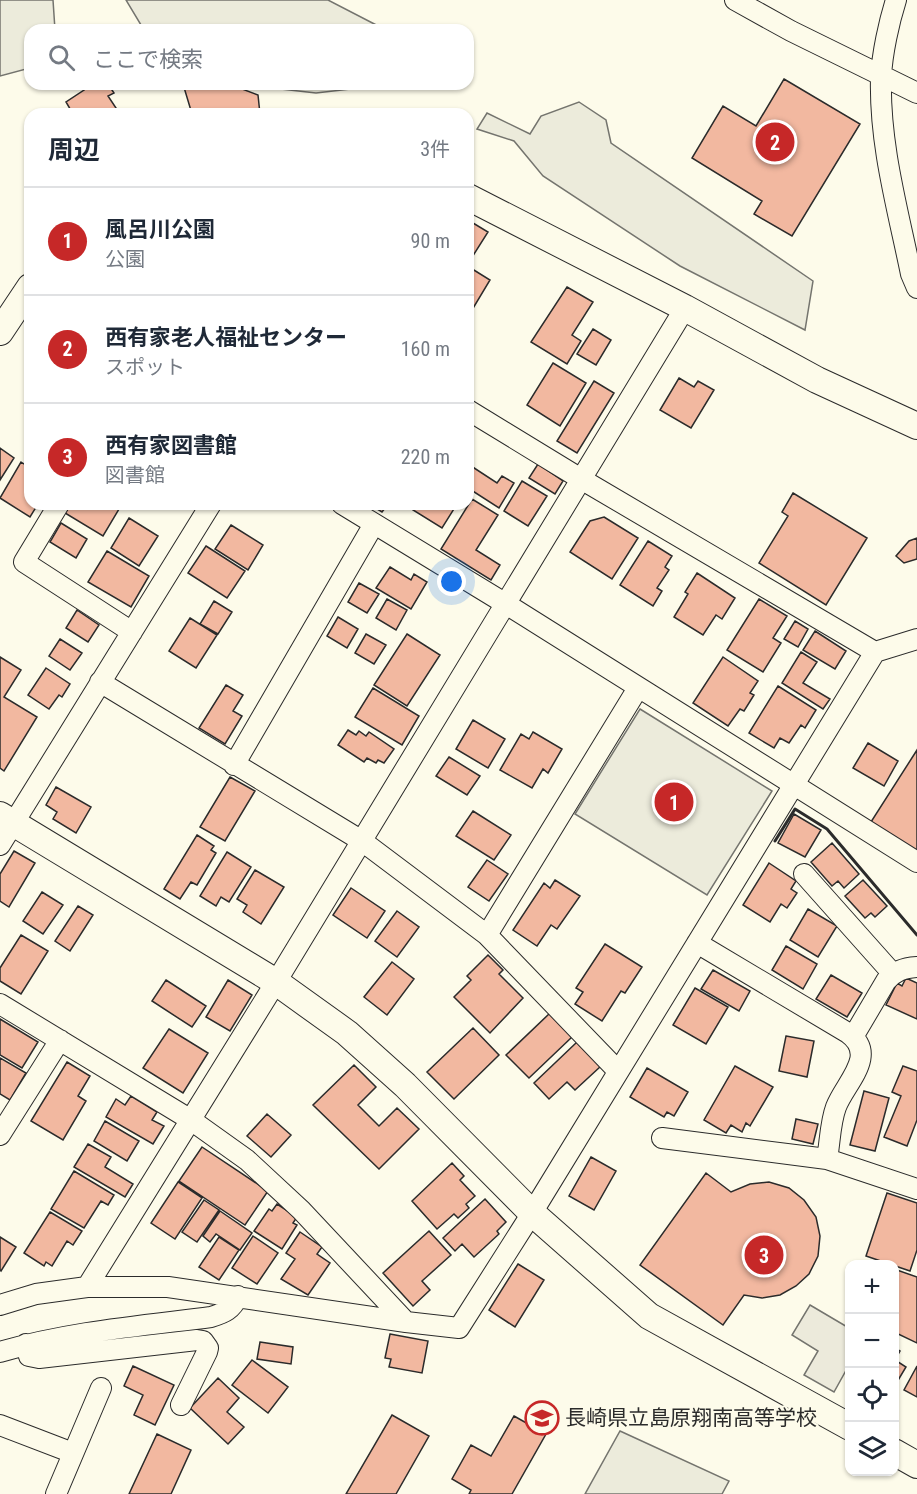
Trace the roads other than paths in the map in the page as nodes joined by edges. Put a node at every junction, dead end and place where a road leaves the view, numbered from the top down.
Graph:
1 (735, 0) edge
2 (896, 0) edge
3 (885, 78) junction
4 (917, 93) edge
5 (474, 200) edge
6 (917, 288) edge
7 (24, 304) edge
8 (685, 308) junction
9 (0, 332) edge
10 (474, 414) edge
11 (917, 426) edge
12 (581, 479) junction
13 (55, 510) edge
14 (207, 510) edge
15 (352, 510) edge
16 (374, 524) junction
17 (506, 604) junction
18 (132, 632) junction
19 (917, 639) edge
20 (875, 652) junction
21 (100, 682) junction
22 (638, 688) junction
23 (234, 765) junction
24 (793, 786) junction
25 (7, 819) edge
26 (362, 841) junction
27 (0, 845) edge
28 (917, 862) edge
29 (804, 874) dead end
30 (487, 935) junction
31 (697, 943) junction
32 (917, 967) edge
33 (893, 974) junction
34 (276, 982) junction
35 (0, 1004) edge
36 (853, 1037) junction
37 (60, 1040) junction
38 (618, 1071) junction
39 (191, 1120) junction
40 (0, 1135) edge
41 (662, 1138) dead end
42 (827, 1159) junction
43 (917, 1189) edge
44 (532, 1213) junction
45 (87, 1287) junction
46 (238, 1296) junction
47 (0, 1305) edge
48 (406, 1322) junction
49 (26, 1344) junction
50 (0, 1352) edge
51 (101, 1388) dead end
52 (182, 1405) dead end
53 (0, 1425) edge
54 (845, 1425) edge
55 (73, 1453) junction
56 (899, 1455) edge
57 (917, 1465) edge
58 (56, 1494) edge

1 - 3 street
2 - 3 street
3 - 4 street
3 - 6 street
5 - 8 street
7 - 9 street
8 - 11 street
8 - 12 street
10 - 12 street
12 - 17 street
12 - 20 street
13 - 18 street
14 - 18 street
15 - 16 street
16 - 17 street
16 - 23 street
17 - 22 street
17 - 26 street
18 - 21 street
19 - 20 street
20 - 24 street
21 - 23 street
21 - 25 street
22 - 24 street
22 - 30 street
23 - 26 street
24 - 28 street
24 - 31 street
25 - 27 street
25 - 34 street
26 - 30 street
26 - 34 street
29 - 33 street
30 - 38 street
31 - 36 street
31 - 38 street
32 - 33 street
33 - 36 street
34 - 39 street
34 - 44 street
35 - 37 street
36 - 42 street
37 - 39 street
37 - 40 street
38 - 44 street
39 - 45 street
39 - 48 street
41 - 42 street
42 - 43 street
44 - 48 street
44 - 54 street
45 - 46 street
45 - 47 street
46 - 48 street
46 - 49 street
49 - 50 street
49 - 52 street
51 - 55 street
53 - 55 street
55 - 58 street
56 - 57 street

